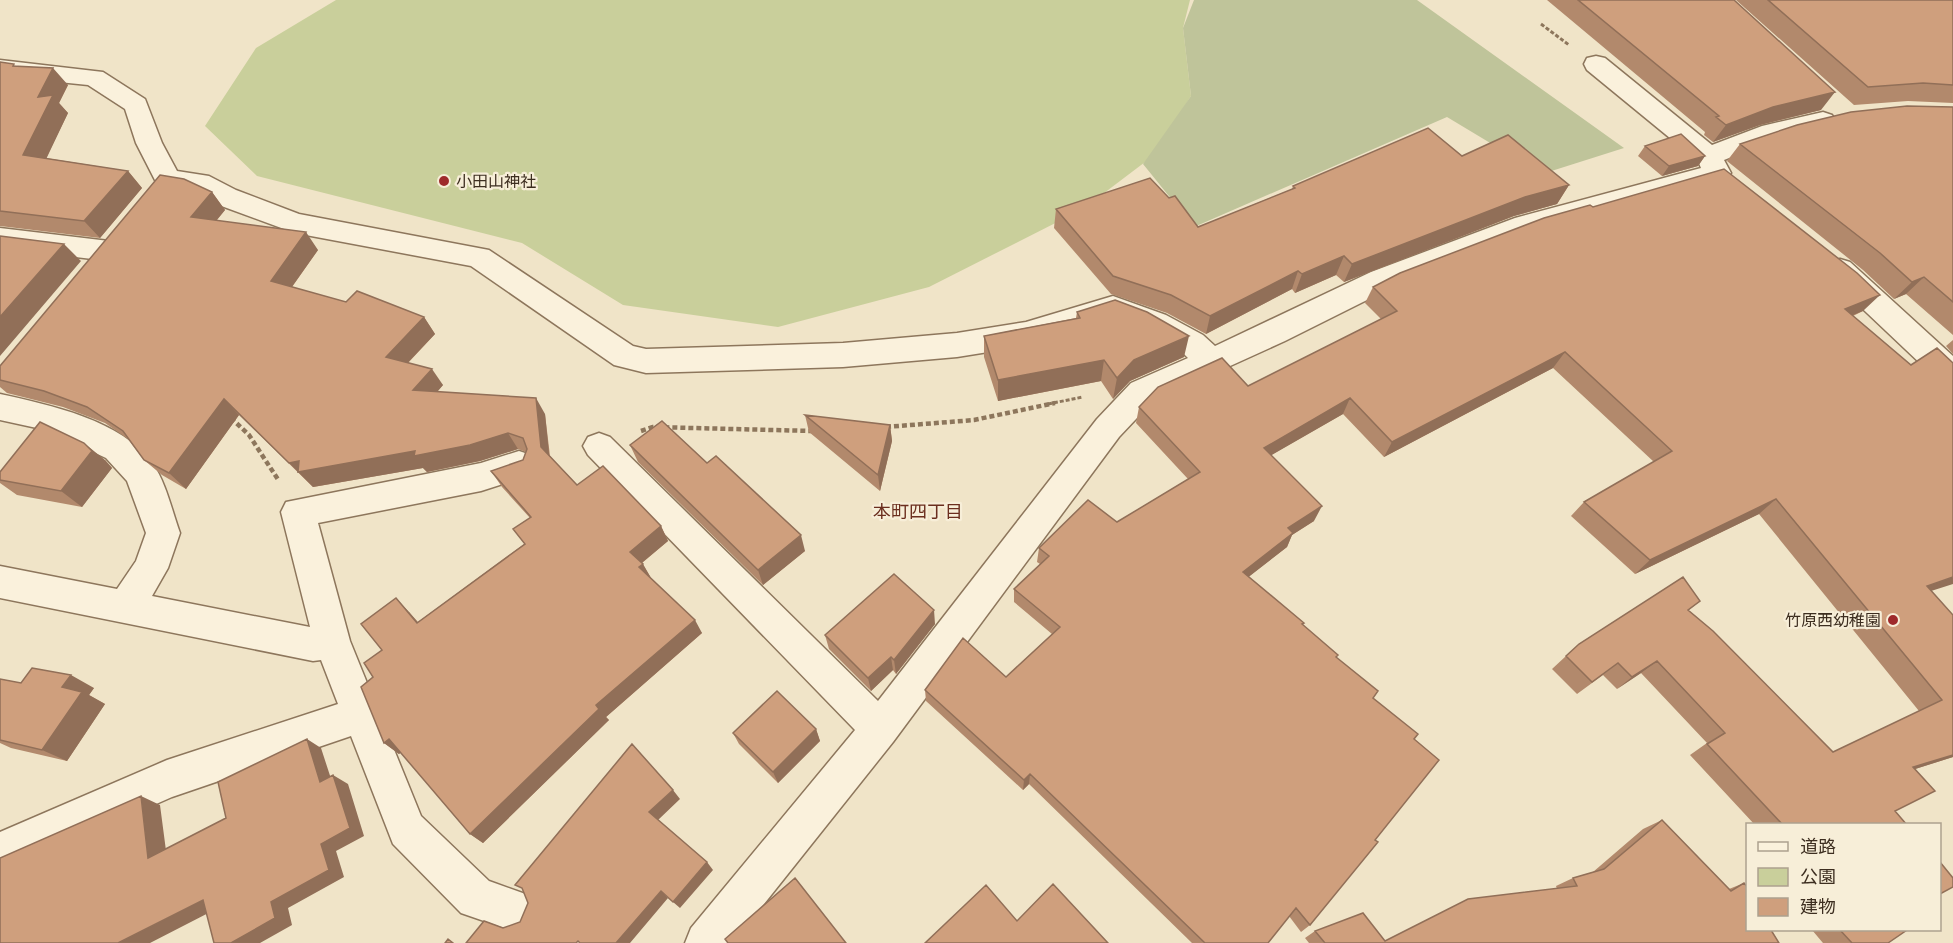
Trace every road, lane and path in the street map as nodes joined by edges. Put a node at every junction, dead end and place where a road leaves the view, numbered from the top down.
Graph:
1 (1596, 64) dead end
2 (0, 68) edge
3 (1839, 109) dead end
4 (1720, 172) junction
5 (0, 238) edge
6 (1816, 251) edge
7 (86, 278) edge
8 (1209, 360) junction
9 (1953, 375) edge
10 (1142, 392) junction
11 (0, 408) edge
12 (224, 411) edge
13 (882, 427) edge
14 (825, 431) edge
15 (599, 446) joint
16 (519, 465) edge
17 (298, 512) junction
18 (0, 582) edge
19 (125, 607) junction
20 (332, 641) junction
21 (360, 715) junction
22 (880, 729) junction
23 (0, 853) edge
24 (516, 911) dead end
25 (706, 943) edge

1 - 4 street
2 - 8 street
3 - 4 street
4 - 8 street
5 - 7 street
6 - 9 street
8 - 10 street
10 - 13 path
10 - 22 street
11 - 19 street
12 - 17 path
14 - 15 path
15 - 22 street
16 - 17 street
17 - 20 street
18 - 19 street
19 - 20 street
20 - 21 street
21 - 23 street
21 - 24 street
22 - 25 street

